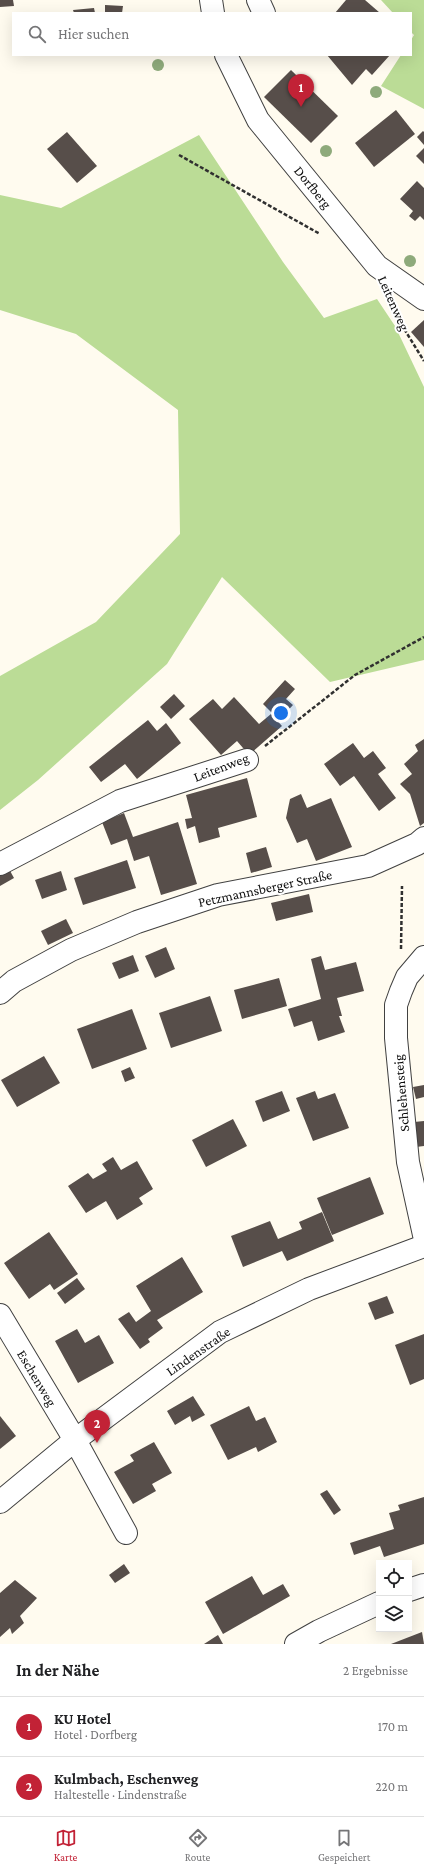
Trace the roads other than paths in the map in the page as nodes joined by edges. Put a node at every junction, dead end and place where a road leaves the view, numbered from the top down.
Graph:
1 (211, 0) edge
2 (258, 0) edge
3 (213, 12) edge
4 (264, 12) edge
5 (226, 56) edge
6 (424, 299) edge
7 (247, 760) road end
8 (424, 838) edge
9 (0, 864) edge
10 (424, 957) edge
11 (0, 992) edge
12 (424, 1235) edge
13 (424, 1246) edge
14 (0, 1315) edge
15 (74, 1440) junction
16 (0, 1502) edge
17 (126, 1533) dead end
18 (424, 1585) edge
19 (412, 1589) edge
20 (376, 1604) edge
21 (296, 1644) edge

1 - 3 street
2 - 4 street
5 - 6 street, Dorfberg
7 - 9 street, Leitenweg
8 - 11 street, Petzmannsberger Straße
10 - 12 street, Schlehensteig
13 - 15 street, Lindenstraße
14 - 15 street, Eschenweg
15 - 16 street, Lindenstraße
15 - 17 street, Eschenweg
18 - 19 street
20 - 21 street

